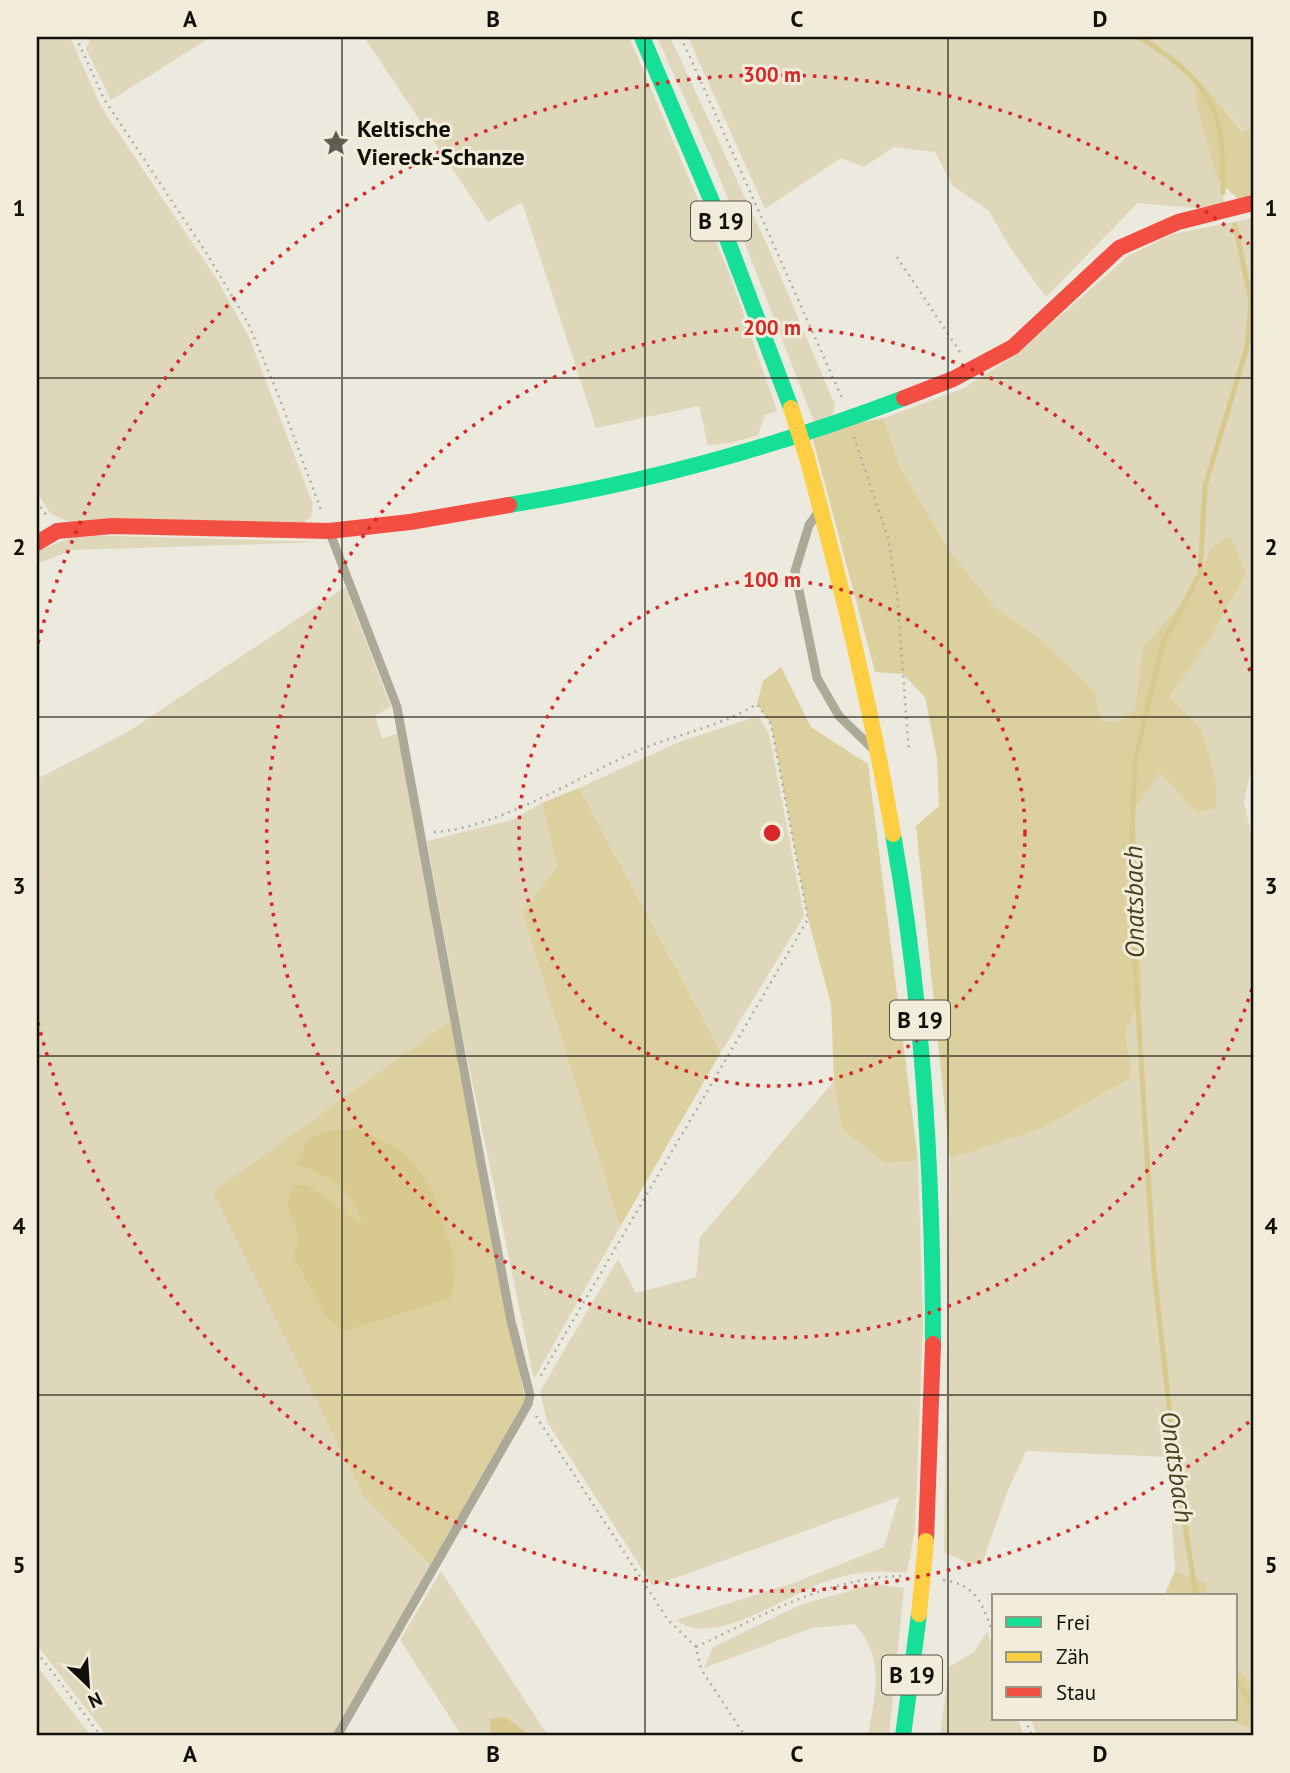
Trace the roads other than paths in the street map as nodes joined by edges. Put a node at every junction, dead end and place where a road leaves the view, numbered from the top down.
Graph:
1 (642, 37) edge
2 (1253, 203) edge
3 (822, 507) junction
4 (329, 531) junction
5 (37, 543) edge
6 (881, 757) junction
7 (337, 1736) edge
8 (903, 1736) edge

1 - 3 main road, B 19, bridge
2 - 4 main road
3 - 6 main road, B 19
3 - 6 lane
4 - 5 main road
4 - 7 lane
6 - 8 main road, B 19, bridge

